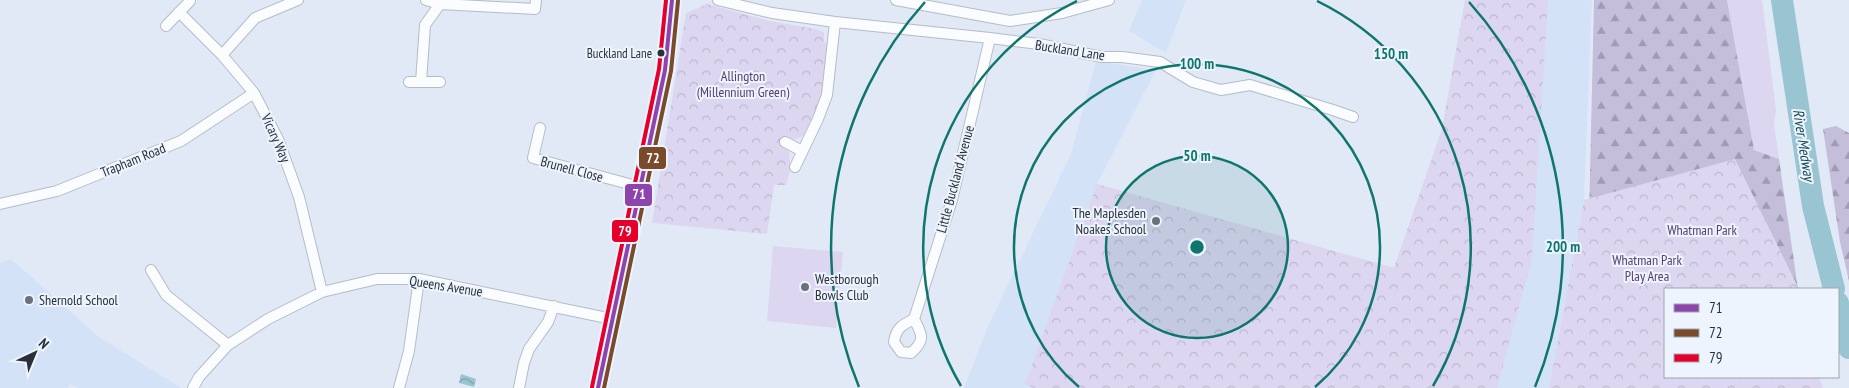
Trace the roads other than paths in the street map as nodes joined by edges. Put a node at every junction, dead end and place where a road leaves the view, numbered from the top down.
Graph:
1 (298, 0) edge
2 (426, 0) edge
3 (536, 0) edge
4 (672, 0) edge
5 (718, 0) edge
6 (896, 0) edge
7 (1109, 0) edge
8 (190, 1) dead end
9 (440, 4) junction
10 (179, 12) junction
11 (835, 22) junction
12 (166, 26) dead end
13 (990, 38) junction
14 (222, 55) junction
15 (409, 82) dead end
16 (421, 82) junction
17 (440, 82) dead end
18 (254, 92) junction
19 (1353, 118) dead end
20 (540, 128) dead end
21 (785, 142) dead end
22 (802, 151) junction
23 (795, 167) dead end
24 (640, 187) junction
25 (0, 204) edge
26 (151, 270) dead end
27 (419, 279) junction
28 (322, 292) junction
29 (554, 306) junction
30 (914, 318) dead end
31 (612, 319) junction
32 (228, 344) junction
33 (193, 388) edge
34 (399, 388) edge
35 (520, 388) edge
36 (598, 388) edge

1 - 14 street
2 - 9 street
3 - 9 street
4 - 24 main road
5 - 11 street, Buckland Lane
6 - 7 street, Buckland Lane
8 - 10 street
9 - 16 street
10 - 12 street
10 - 14 street, Vicary Way
11 - 13 street, Buckland Lane
11 - 22 street
13 - 19 street, Buckland Lane
13 - 30 street, Little Buckland Avenue
14 - 18 street, Vicary Way
15 - 16 street
16 - 17 street
18 - 25 street, Trapham Road
18 - 28 street, Vicary Way
20 - 24 street, Brunell Close
21 - 22 street
22 - 23 street
24 - 31 main road
26 - 32 street
27 - 28 street, Queens Avenue
27 - 29 street, Queens Avenue
27 - 34 street
28 - 32 street, Queens Avenue
29 - 31 street, Queens Avenue
29 - 35 street
31 - 36 main road
32 - 33 street, Queens Avenue

